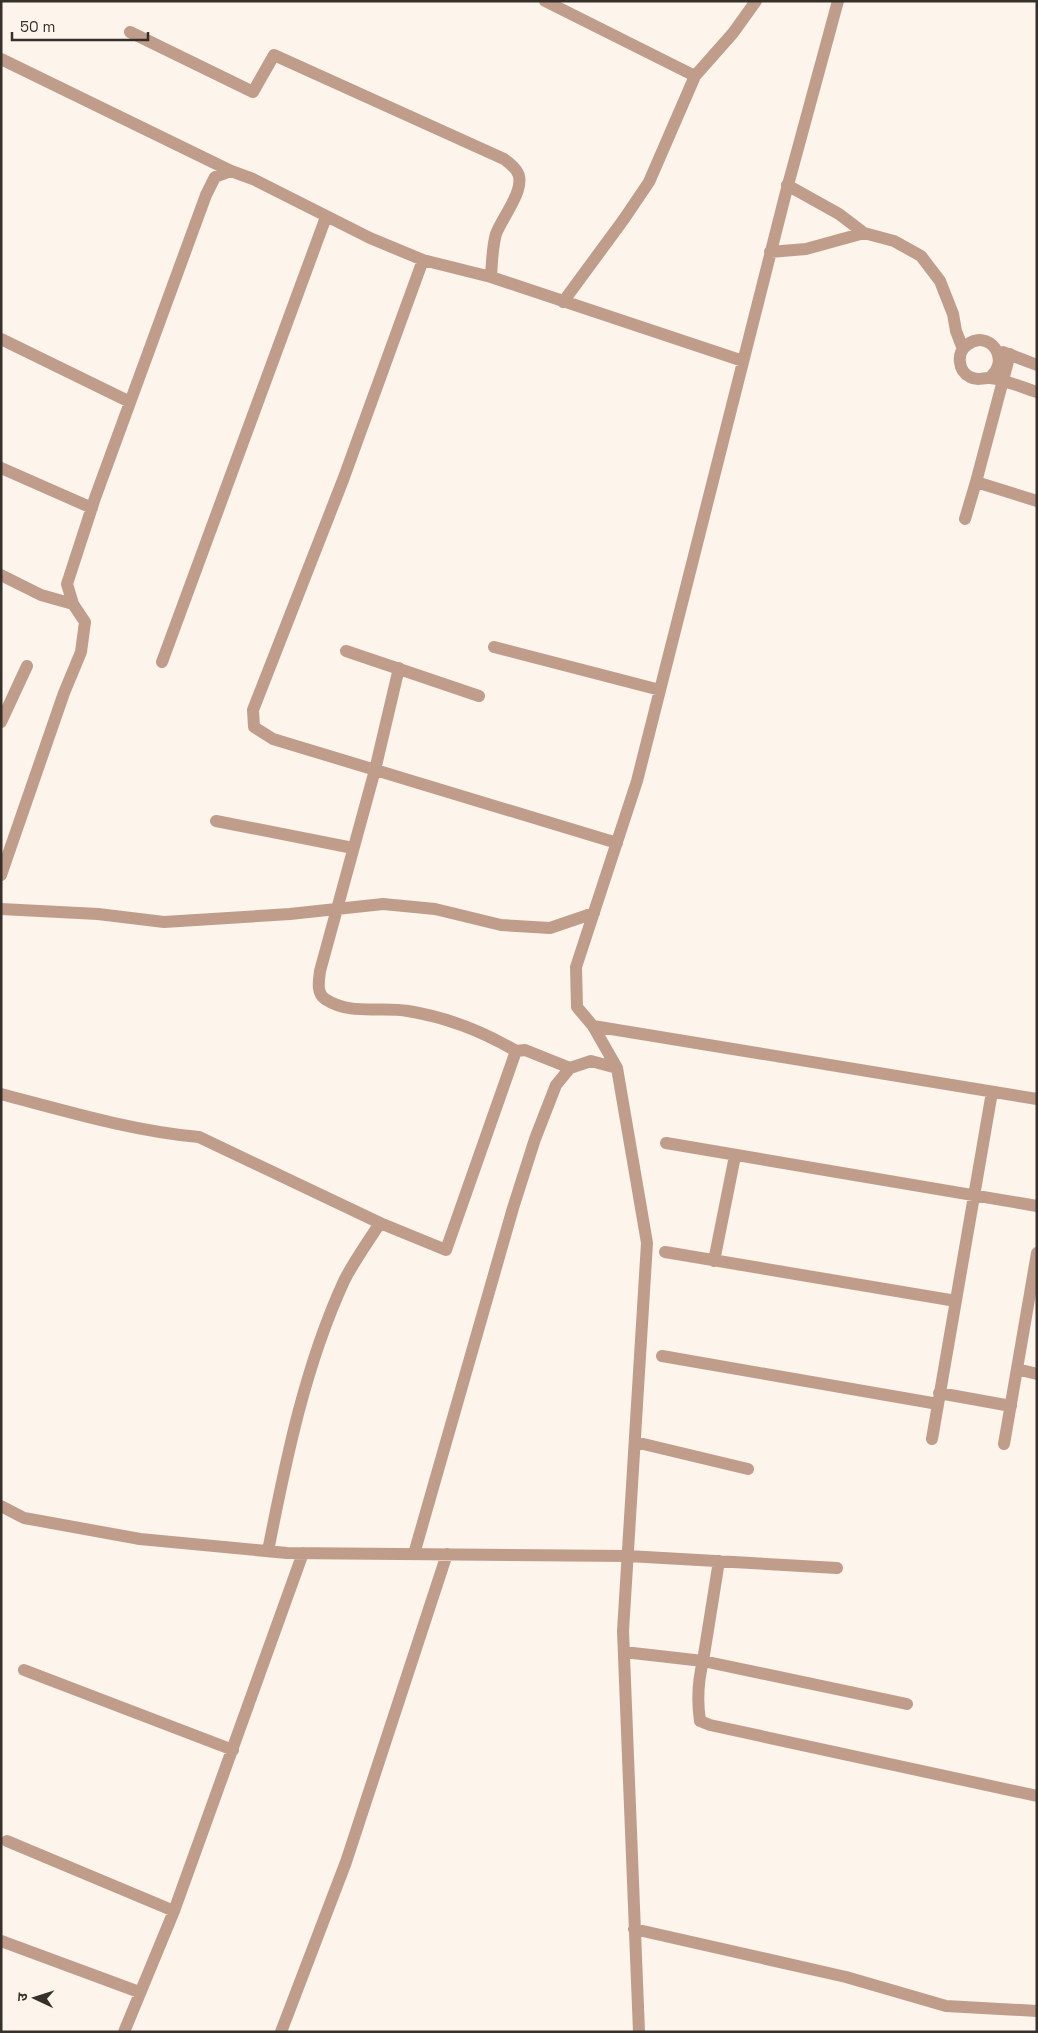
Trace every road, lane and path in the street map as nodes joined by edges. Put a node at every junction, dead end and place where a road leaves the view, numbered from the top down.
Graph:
1 (545, 1) edge
2 (756, 1) edge
3 (836, 2) edge
4 (130, 32) dead end
5 (1, 60) edge
6 (696, 76) junction
7 (231, 171) junction
8 (788, 186) junction
9 (326, 216) junction
10 (864, 233) junction
11 (770, 252) junction
12 (423, 260) junction
13 (491, 277) junction
14 (563, 302) junction
15 (1, 339) edge
16 (963, 349) junction
17 (996, 349) junction
18 (1010, 354) junction
19 (743, 361) junction
20 (1037, 364) edge
21 (989, 378) junction
22 (1002, 382) junction
23 (1037, 392) edge
24 (130, 402) junction
25 (1, 468) edge
26 (976, 482) junction
27 (1037, 501) edge
28 (92, 508) junction
29 (965, 518) dead end
30 (1, 575) edge
31 (73, 604) junction
32 (494, 647) dead end
33 (346, 651) dead end
34 (162, 662) dead end
35 (27, 666) dead end
36 (399, 668) junction
37 (660, 690) junction
38 (479, 696) dead end
39 (1, 722) edge
40 (375, 770) junction
41 (216, 821) dead end
42 (617, 842) junction
43 (353, 848) junction
44 (1, 875) edge
45 (1, 909) edge
46 (336, 909) junction
47 (594, 913) junction
48 (593, 1026) junction
49 (516, 1051) junction
50 (570, 1068) junction
51 (617, 1068) junction
52 (992, 1092) junction
53 (1, 1094) edge
54 (1037, 1099) edge
55 (666, 1143) dead end
56 (735, 1156) junction
57 (974, 1195) junction
58 (1037, 1206) edge
59 (380, 1223) junction
60 (665, 1252) dead end
61 (1037, 1253) edge
62 (714, 1261) junction
63 (1033, 1297) edge
64 (956, 1301) junction
65 (662, 1356) dead end
66 (1017, 1369) junction
67 (1037, 1374) edge
68 (939, 1399) junction
69 (1011, 1406) junction
70 (932, 1439) dead end
71 (635, 1442) junction
72 (1004, 1444) dead end
73 (748, 1469) dead end
74 (1, 1506) edge
75 (268, 1551) junction
76 (303, 1553) junction
77 (414, 1554) junction
78 (447, 1554) junction
79 (628, 1556) junction
80 (718, 1561) junction
81 (838, 1568) dead end
82 (624, 1652) junction
83 (703, 1661) junction
84 (24, 1670) dead end
85 (907, 1704) dead end
86 (233, 1750) junction
87 (1037, 1796) edge
88 (7, 1841) dead end
89 (174, 1911) junction
90 (634, 1928) junction
91 (1, 1940) edge
92 (139, 1992) junction
93 (1037, 2011) edge
94 (124, 2032) edge
95 (281, 2032) edge
96 (639, 2032) edge

1 - 6 street
2 - 6 street
3 - 8 street
4 - 13 street
5 - 7 street
6 - 14 street
7 - 9 street
7 - 24 street
8 - 10 street
8 - 11 street
9 - 12 street
9 - 34 street
10 - 11 street
10 - 16 street
11 - 19 street
12 - 13 street
12 - 40 street
13 - 14 street
14 - 19 street
15 - 24 street
16 - 17 street
16 - 21 street
17 - 18 street
17 - 21 street
18 - 20 street
18 - 22 street
19 - 37 street
21 - 22 street
22 - 23 street
22 - 26 street
24 - 28 street
25 - 28 street
26 - 27 street
26 - 29 street
28 - 31 street
30 - 31 street
31 - 44 street
32 - 37 street
33 - 36 street
35 - 39 street
36 - 38 street
36 - 40 street
37 - 42 street
40 - 42 street
40 - 43 street
41 - 43 street
42 - 47 street
43 - 46 street
45 - 46 street
46 - 47 street
46 - 49 street
47 - 48 street
48 - 51 street
48 - 52 street
49 - 50 street
49 - 59 street
50 - 51 street
50 - 77 street
51 - 71 street
52 - 54 street
52 - 57 street
53 - 59 street
55 - 56 street
56 - 57 street
56 - 62 street
57 - 58 street
57 - 64 street
59 - 75 street
60 - 62 street
61 - 63 street
62 - 64 street
63 - 66 street
64 - 68 street
65 - 68 street
66 - 67 street
66 - 69 street
68 - 69 street
68 - 70 street
69 - 72 street
71 - 73 street
71 - 79 street
74 - 75 street
75 - 76 street
76 - 77 street
76 - 86 street
77 - 78 street
78 - 79 street
78 - 95 street
79 - 80 street
79 - 82 street
80 - 81 street
80 - 83 street
82 - 83 street
82 - 90 street
83 - 85 street
83 - 87 street
84 - 86 street
86 - 89 street
88 - 89 street
89 - 92 street
90 - 93 street
90 - 96 street
91 - 92 street
92 - 94 street

